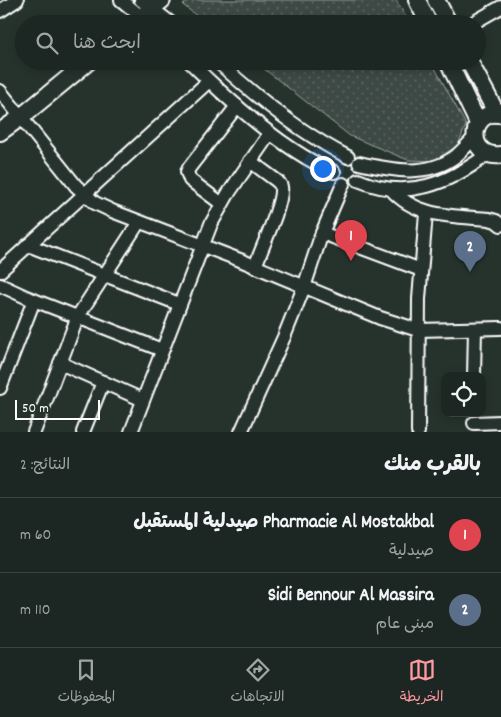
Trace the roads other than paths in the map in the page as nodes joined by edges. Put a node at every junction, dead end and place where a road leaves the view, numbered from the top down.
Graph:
1 (17, 0) edge
2 (121, 0) edge
3 (417, 0) edge
4 (436, 0) edge
5 (501, 7) edge
6 (0, 11) edge
7 (147, 12) edge
8 (424, 15) edge
9 (444, 15) edge
10 (486, 16) edge
11 (78, 70) edge
12 (198, 70) edge
13 (227, 70) edge
14 (452, 70) edge
15 (474, 70) edge
16 (209, 81) junction
17 (0, 91) edge
18 (238, 106) junction
19 (499, 114) edge
20 (21, 117) junction
21 (476, 130) junction
22 (0, 132) edge
23 (270, 133) junction
24 (496, 158) edge
25 (353, 160) junction
26 (250, 161) junction
27 (334, 172) junction
28 (358, 180) junction
29 (343, 184) junction
30 (391, 189) junction
31 (85, 195) junction
32 (222, 204) junction
33 (426, 212) junction
34 (139, 222) junction
35 (501, 225) edge
36 (322, 233) junction
37 (28, 245) junction
38 (203, 246) junction
39 (254, 266) junction
40 (421, 270) junction
41 (0, 271) edge
42 (106, 275) junction
43 (0, 285) edge
44 (304, 287) junction
45 (34, 300) junction
46 (179, 304) junction
47 (78, 316) junction
48 (501, 328) edge
49 (475, 329) junction
50 (418, 330) junction
51 (162, 350) junction
52 (60, 363) junction
53 (474, 372) edge
54 (103, 382) junction
55 (0, 388) edge
56 (143, 400) junction
57 (501, 422) edge
58 (474, 423) edge
59 (34, 432) edge
60 (83, 432) edge
61 (131, 432) edge
62 (241, 432) edge
63 (418, 432) edge

1 - 6 street
2 - 7 street
3 - 8 main road
4 - 9 main road
5 - 10 street
11 - 20 main road
12 - 16 street
13 - 25 street
14 - 21 main road
15 - 19 main road
16 - 18 street
16 - 31 street
17 - 20 street
18 - 23 street
18 - 32 street
19 - 21 main road
20 - 22 main road
20 - 31 street
21 - 24 main road
21 - 25 street
23 - 26 street
23 - 27 street
24 - 30 street
25 - 27 street
25 - 28 street
26 - 32 street
26 - 39 street
27 - 29 street
28 - 29 street
28 - 30 street
29 - 36 street
30 - 33 street
31 - 34 street
31 - 37 street
32 - 38 street
33 - 35 street
33 - 40 street
34 - 38 street
34 - 42 street
36 - 40 street
36 - 44 street
37 - 41 street
37 - 42 street
38 - 39 street
38 - 46 street
39 - 44 street
40 - 50 street
42 - 46 street
42 - 47 street
43 - 45 street
44 - 50 street
44 - 62 street
45 - 47 street
45 - 55 street
46 - 51 street
47 - 51 street
47 - 52 street
48 - 49 street
49 - 50 street
49 - 53 street
50 - 63 street
51 - 56 street
52 - 54 street
52 - 59 street
54 - 56 street
54 - 60 street
56 - 61 street
57 - 58 street

